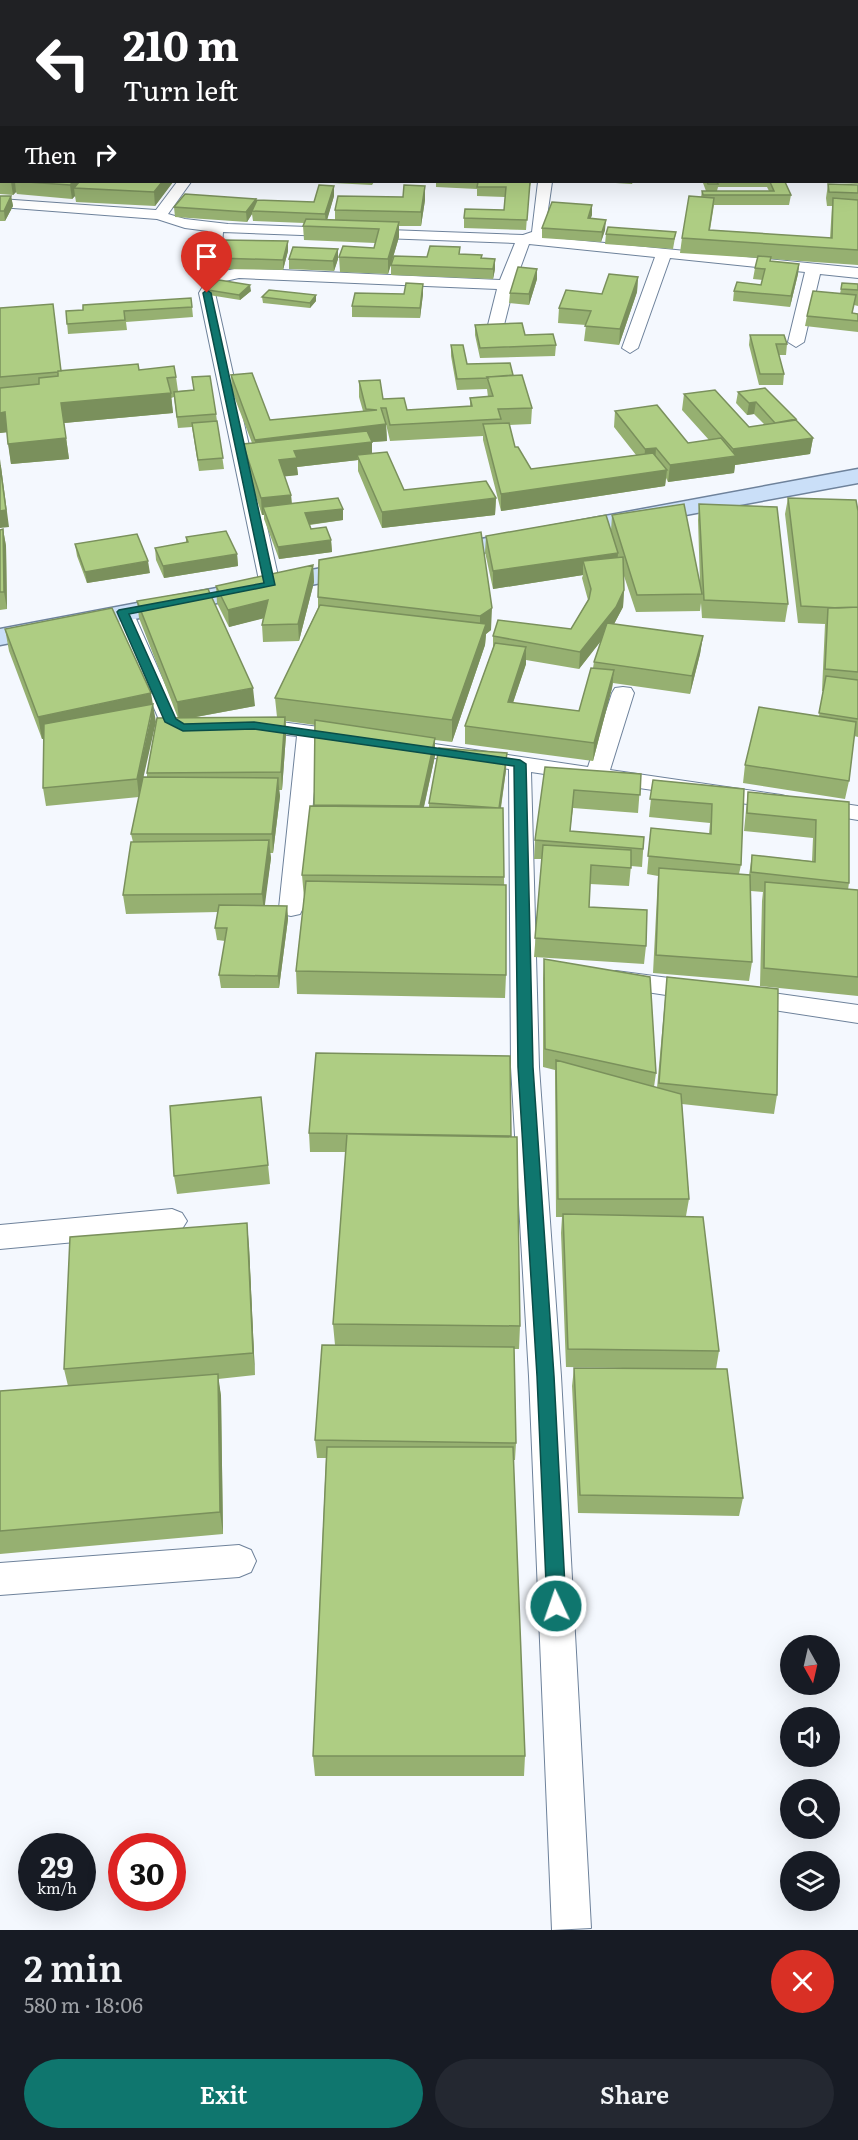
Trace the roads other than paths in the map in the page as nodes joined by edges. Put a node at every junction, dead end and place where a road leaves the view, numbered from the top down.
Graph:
1 (183, 183) edge
2 (545, 183) edge
3 (0, 203) edge
4 (160, 215) junction
5 (216, 226) junction
6 (524, 239) junction
7 (664, 253) junction
8 (814, 268) junction
9 (858, 273) edge
10 (212, 282) junction
11 (506, 285) junction
12 (495, 328) edge
13 (796, 342) dead end
14 (630, 348) dead end
15 (858, 476) edge
16 (765, 495) junction
17 (835, 505) edge
18 (270, 585) junction
19 (123, 612) junction
20 (0, 637) edge
21 (623, 693) dead end
22 (309, 731) junction
23 (520, 764) junction
24 (597, 775) junction
25 (858, 813) edge
26 (291, 908) dead end
27 (593, 976) edge
28 (858, 1014) edge
29 (172, 1221) dead end
30 (0, 1237) edge
31 (239, 1561) dead end
32 (0, 1579) edge
33 (572, 1928) dead end

1 - 4 street
2 - 6 street
3 - 4 street
4 - 5 street
5 - 6 street
5 - 10 street
6 - 7 street
6 - 11 street
7 - 8 street
7 - 14 street
8 - 9 street
8 - 13 street
10 - 11 street
10 - 18 street
11 - 12 street
15 - 16 street
16 - 17 street
16 - 18 street
18 - 19 street
19 - 20 street
19 - 22 street
21 - 24 street
22 - 23 street
22 - 26 street
23 - 24 street
23 - 33 street
24 - 25 street
27 - 28 street
29 - 30 street
31 - 32 street

